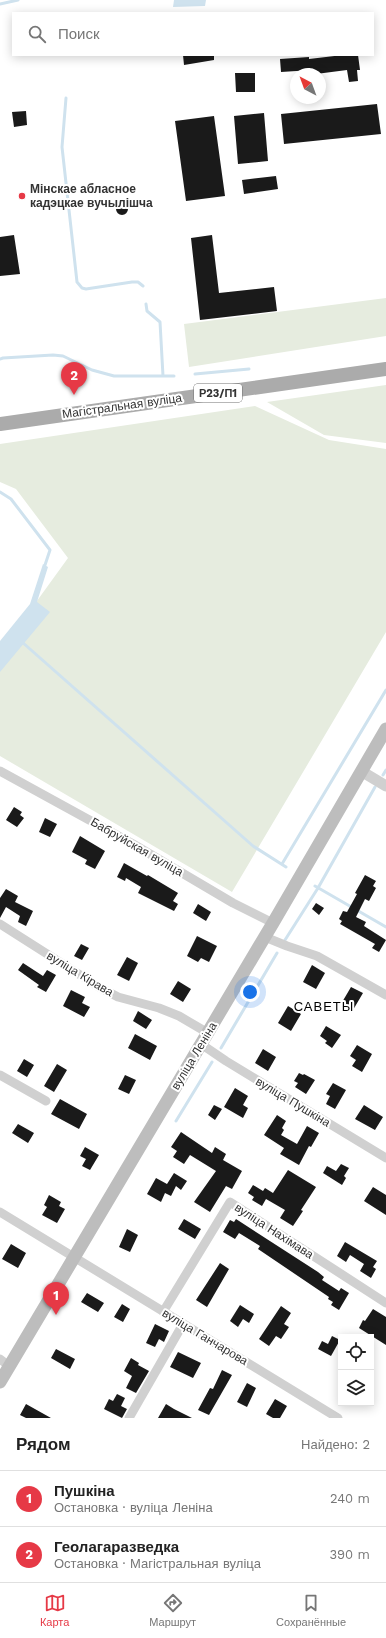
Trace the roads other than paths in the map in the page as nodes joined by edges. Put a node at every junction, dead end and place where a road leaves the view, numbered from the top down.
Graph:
1 (386, 370) edge
2 (0, 424) edge
3 (386, 728) edge
4 (0, 771) edge
5 (361, 771) junction
6 (386, 786) edge
7 (0, 924) edge
8 (273, 924) junction
9 (265, 937) junction
10 (386, 994) edge
11 (204, 1038) junction
12 (0, 1075) edge
13 (46, 1101) dead end
14 (386, 1158) edge
15 (0, 1212) edge
16 (73, 1257) junction
17 (386, 1303) edge
18 (163, 1312) junction
19 (183, 1324) junction
20 (5, 1363) edge
21 (0, 1382) edge
22 (130, 1418) edge
23 (338, 1418) edge

1 - 2 main road, Магістральная вуліца / Р23/П1
3 - 5 main road, вуліца Леніна
4 - 8 street, Бабруйская вуліца
5 - 6 street
5 - 8 main road, вуліца Леніна
7 - 11 street, вуліца Кірава
8 - 9 main road, вуліца Леніна
9 - 10 street
9 - 11 main road, вуліца Леніна
11 - 14 street, вуліца Пушкіна
11 - 16 main road, вуліца Леніна
12 - 13 street
15 - 16 street, вуліца Ганчарова
16 - 18 street, вуліца Ганчарова
16 - 20 main road, вуліца Леніна
17 - 18 street, вуліца Нахімава
18 - 19 street, вуліца Ганчарова
19 - 22 street
19 - 23 street, вуліца Ганчарова
20 - 21 main road, вуліца Леніна

